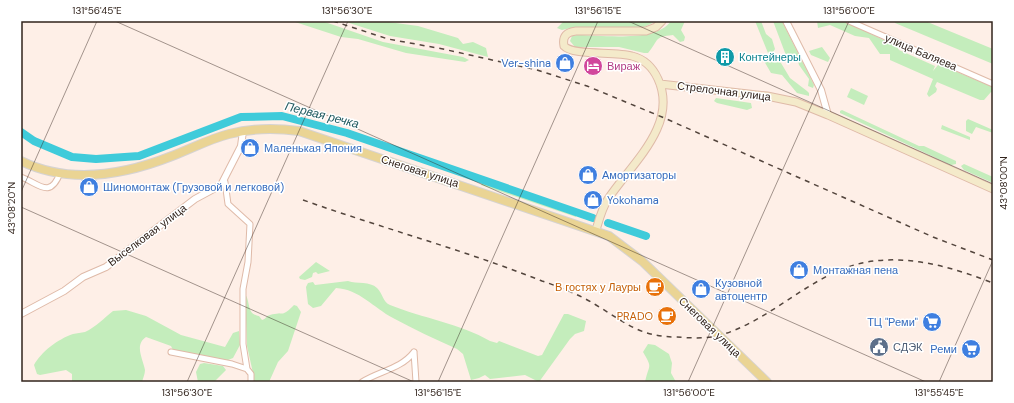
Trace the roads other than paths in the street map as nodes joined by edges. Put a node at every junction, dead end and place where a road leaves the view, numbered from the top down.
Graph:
1 (662, 21) edge
2 (786, 21) edge
3 (848, 21) edge
4 (660, 84) junction
5 (993, 84) edge
6 (828, 114) junction
7 (243, 131) junction
8 (21, 161) edge
9 (60, 173) junction
10 (21, 177) edge
11 (224, 182) junction
12 (993, 189) edge
13 (596, 229) junction
14 (21, 314) edge
15 (171, 352) dead end
16 (247, 370) junction
17 (251, 382) edge
18 (362, 382) edge
19 (416, 382) edge
20 (767, 382) edge

1 - 4 main road
2 - 6 street
3 - 5 street, улица Баляева
4 - 6 main road, Стрелочная улица
4 - 13 main road
6 - 12 main road, Стрелочная улица
7 - 9 main road, Снеговая улица
7 - 11 street
7 - 13 main road, Снеговая улица
8 - 9 main road, Снеговая улица
9 - 10 street
11 - 14 street, Выселковая улица
11 - 16 street
13 - 20 main road, Снеговая улица
15 - 16 street
16 - 17 street
18 - 19 street

